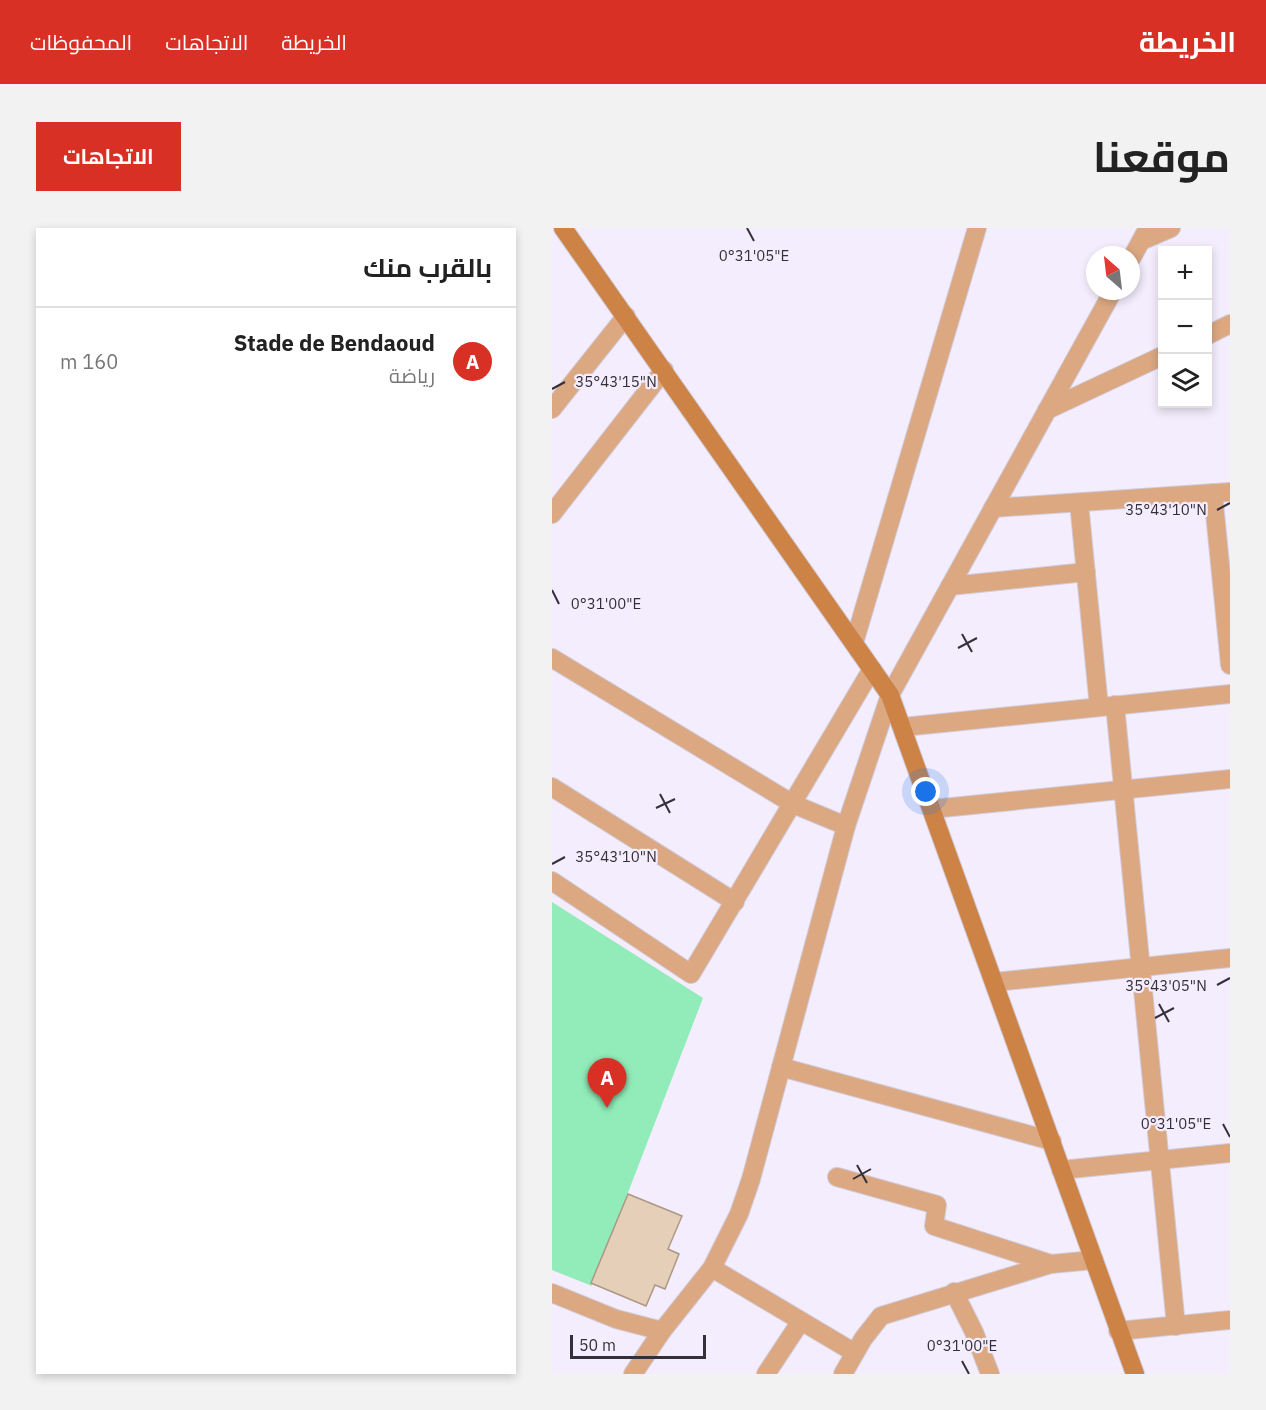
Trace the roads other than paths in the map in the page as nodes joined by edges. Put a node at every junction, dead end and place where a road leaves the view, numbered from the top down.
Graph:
1 (564, 228) edge
2 (977, 228) edge
3 (1171, 228) edge
4 (1144, 235) edge
5 (1108, 300) edge
6 (626, 316) junction
7 (1230, 324) edge
8 (1212, 333) edge
9 (1158, 358) edge
10 (664, 370) junction
11 (552, 409) edge
12 (1047, 410) junction
13 (1222, 493) edge
14 (1079, 503) junction
15 (993, 508) junction
16 (552, 514) edge
17 (1086, 572) junction
18 (950, 586) junction
19 (854, 643) junction
20 (552, 658) edge
21 (1230, 664) edge
22 (872, 669) junction
23 (1230, 694) edge
24 (890, 695) junction
25 (1107, 706) junction
26 (903, 727) junction
27 (1230, 779) edge
28 (552, 786) edge
29 (1124, 790) junction
30 (794, 804) junction
31 (932, 809) junction
32 (846, 826) junction
33 (552, 881) edge
34 (735, 902) junction
35 (1230, 958) edge
36 (1141, 967) junction
37 (995, 982) junction
38 (781, 1067) junction
39 (1052, 1141) junction
40 (1230, 1153) edge
41 (1160, 1160) junction
42 (1061, 1170) junction
43 (837, 1177) dead end
44 (1094, 1260) junction
45 (1050, 1264) junction
46 (712, 1268) junction
47 (954, 1292) junction
48 (552, 1293) edge
49 (1230, 1320) edge
50 (801, 1321) junction
51 (1176, 1326) junction
52 (662, 1331) junction
53 (1118, 1331) junction
54 (855, 1353) junction
55 (633, 1374) edge
56 (766, 1374) edge
57 (843, 1374) edge
58 (990, 1374) edge
59 (1135, 1374) edge

1 - 6 street
2 - 19 street
3 - 4 street
5 - 12 street
6 - 10 street
6 - 11 street
7 - 8 street
9 - 12 street
10 - 16 street
10 - 19 street
12 - 15 street
13 - 14 street
13 - 21 street
14 - 15 street
14 - 17 street
15 - 18 street
17 - 18 street
17 - 25 street
18 - 24 street
19 - 22 street
20 - 30 street
22 - 24 street
22 - 30 street
23 - 25 street
24 - 26 street
24 - 32 street
25 - 26 street
25 - 29 street
26 - 31 street
27 - 29 street
28 - 34 street
29 - 31 street
29 - 36 street
30 - 32 street
30 - 34 street
31 - 37 street
32 - 38 street
33 - 34 street
35 - 36 street
36 - 37 street
36 - 41 street
37 - 39 street
38 - 39 street
38 - 46 street
39 - 42 street
40 - 41 street
41 - 42 street
41 - 51 street
42 - 44 street
43 - 45 street
44 - 45 street
44 - 53 street
45 - 47 street
46 - 50 street
46 - 52 street
47 - 54 street
47 - 58 street
48 - 52 street
49 - 51 street
50 - 54 street
50 - 56 street
51 - 53 street
52 - 55 street
53 - 59 street
54 - 57 street

